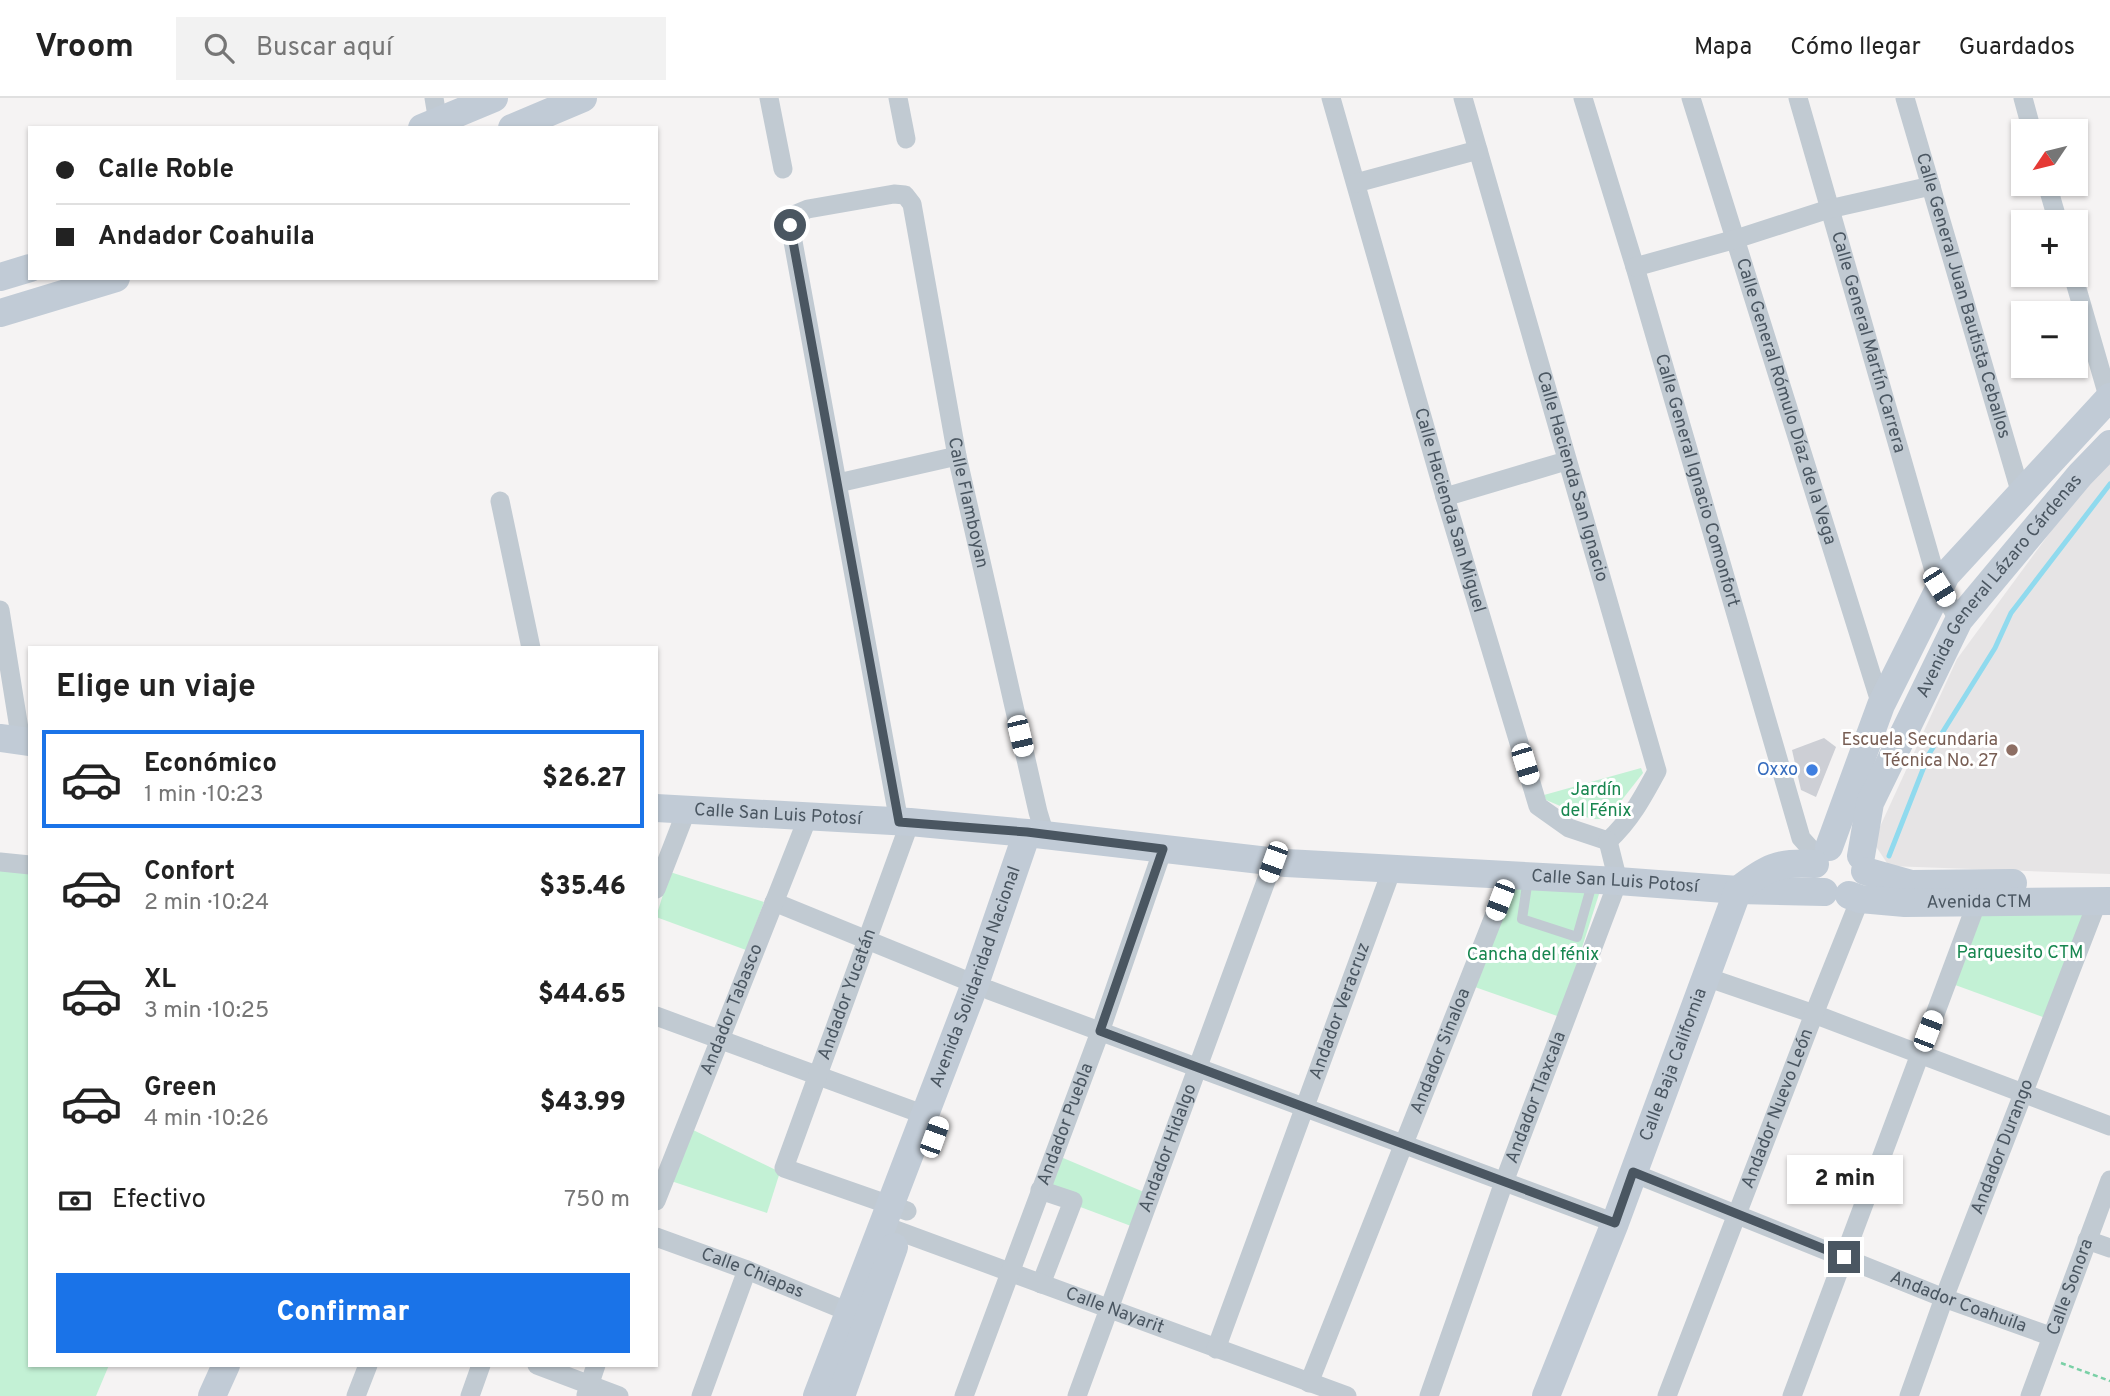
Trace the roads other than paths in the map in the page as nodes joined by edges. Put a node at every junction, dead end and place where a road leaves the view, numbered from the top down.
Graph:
1 (494, 98) edge
2 (583, 98) edge
3 (769, 98) edge
4 (898, 98) edge
5 (1331, 98) edge
6 (1463, 98) edge
7 (1583, 98) edge
8 (1691, 98) edge
9 (1798, 98) edge
10 (1905, 98) edge
11 (2023, 98) edge
12 (433, 119) edge
13 (2029, 119) edge
14 (517, 126) edge
15 (906, 139) dead end
16 (1478, 150) junction
17 (783, 169) dead end
18 (1356, 183) junction
19 (1931, 186) junction
20 (1829, 209) junction
21 (1736, 239) junction
22 (1635, 267) junction
23 (28, 269) edge
24 (0, 277) edge
25 (109, 280) edge
26 (2076, 287) edge
27 (0, 313) edge
28 (2109, 400) edge
29 (2110, 444) edge
30 (957, 456) junction
31 (1566, 461) junction
32 (838, 483) junction
33 (2021, 494) junction
34 (1445, 497) junction
35 (500, 501) dead end
36 (1939, 587) junction
37 (0, 610) edge
38 (1959, 620) junction
39 (531, 646) edge
40 (1881, 705) junction
41 (17, 740) edge
42 (658, 808) edge
43 (687, 809) junction
44 (808, 817) junction
45 (904, 822) junction
46 (1037, 827) junction
47 (1608, 841) junction
48 (1163, 849) junction
49 (1820, 856) junction
50 (0, 862) edge
51 (1273, 862) junction
52 (1863, 864) junction
53 (28, 865) edge
54 (1392, 869) junction
55 (1519, 876) junction
56 (1606, 880) junction
57 (658, 884) edge
58 (1738, 890) junction
59 (1844, 895) junction
60 (2106, 895) edge
61 (774, 902) junction
62 (1977, 902) junction
63 (868, 940) junction
64 (1706, 977) junction
65 (982, 987) junction
66 (1814, 1014) junction
67 (658, 1017) edge
68 (1100, 1031) junction
69 (720, 1040) junction
70 (1919, 1055) junction
71 (1197, 1069) junction
72 (818, 1076) junction
73 (2022, 1093) junction
74 (1305, 1107) junction
75 (925, 1115) junction
76 (2110, 1126) edge
77 (1404, 1144) junction
78 (784, 1168) joint
79 (1633, 1172) junction
80 (2110, 1180) edge
81 (1504, 1182) junction
82 (1041, 1190) junction
83 (658, 1196) edge
84 (1738, 1214) junction
85 (895, 1218) junction
86 (1615, 1223) junction
87 (658, 1238) edge
88 (2087, 1240) junction
89 (2110, 1248) edge
90 (1844, 1257) junction
91 (747, 1270) junction
92 (1011, 1273) junction
93 (1041, 1284) junction
94 (1944, 1298) junction
95 (1107, 1309) junction
96 (849, 1312) junction
97 (2050, 1336) junction
98 (1216, 1349) junction
99 (225, 1367) edge
100 (367, 1367) edge
101 (480, 1367) edge
102 (541, 1367) edge
103 (595, 1367) edge
104 (1309, 1383) junction
105 (587, 1390) edge
106 (212, 1396) edge
107 (356, 1396) edge
108 (470, 1396) edge
109 (619, 1396) edge
110 (701, 1396) edge
111 (817, 1396) edge
112 (841, 1396) edge
113 (964, 1396) edge
114 (1077, 1396) edge
115 (1347, 1396) edge
116 (1429, 1396) edge
117 (1546, 1396) edge
118 (1667, 1396) edge
119 (1792, 1396) edge
120 (1909, 1396) edge
121 (2030, 1396) edge

1 - 12 main road
2 - 14 main road
3 - 17 street
4 - 15 street
5 - 18 street, Calle Hacienda San Miguel
6 - 16 street, Calle Hacienda San Ignacio
7 - 22 street, Calle General Ignacio Comonfort
8 - 21 street, Calle General Rómulo Díaz de la Vega
9 - 20 street, Calle General Martín Carrera
10 - 19 street, Calle General Juan Bautista Ceballos
11 - 13 street
16 - 18 street
16 - 31 street, Calle Hacienda San Ignacio
18 - 34 street, Calle Hacienda San Miguel
19 - 20 street
19 - 33 street, Calle General Juan Bautista Ceballos
20 - 21 street
20 - 36 street, Calle General Martín Carrera
21 - 22 street
21 - 40 street, Calle General Rómulo Díaz de la Vega
22 - 49 street, Calle General Ignacio Comonfort
23 - 24 main road
25 - 27 main road
26 - 28 street
28 - 33 main road, Avenida General Lázaro Cárdenas
29 - 38 main road, Avenida General Lázaro Cárdenas
30 - 32 street
30 - 32 street, Calle Flamboyan
30 - 46 street, Calle Flamboyan
31 - 34 street
31 - 47 street, Calle Hacienda San Ignacio
32 - 45 street
33 - 36 main road, Avenida General Lázaro Cárdenas
34 - 47 street, Calle Hacienda San Miguel
35 - 39 street
36 - 38 street, Calle General Martín Carrera
36 - 40 main road, Avenida General Lázaro Cárdenas
37 - 41 street
38 - 52 main road, Avenida General Lázaro Cárdenas
40 - 49 main road, Avenida General Lázaro Cárdenas
42 - 43 main road, Calle San Luis Potosí
43 - 44 main road, Calle San Luis Potosí
43 - 57 street
44 - 45 main road, Calle San Luis Potosí
44 - 61 street, Andador Tabasco
45 - 46 main road, Calle San Luis Potosí
45 - 63 street, Andador Yucatán
46 - 48 main road, Calle San Luis Potosí
46 - 65 main road, Avenida Solidaridad Nacional
47 - 56 street
48 - 51 main road, Calle San Luis Potosí
48 - 68 street, Andador Puebla
49 - 52 main road
49 - 58 main road
49 - 59 main road
50 - 53 street
51 - 54 main road, Calle San Luis Potosí
51 - 71 street, Andador Hidalgo
52 - 59 main road
52 - 60 main road, Avenida CTM
54 - 55 main road, Calle San Luis Potosí
54 - 74 street, Andador Veracruz
55 - 56 main road, Calle San Luis Potosí
55 - 56 lane
55 - 77 street, Andador Sinaloa
56 - 58 main road, Calle San Luis Potosí
56 - 81 street, Andador Tlaxcala
58 - 59 main road, Calle San Luis Potosí
58 - 64 main road, Calle Baja California
59 - 62 main road, Avenida CTM
59 - 66 street, Andador Nuevo León
60 - 62 main road, Avenida CTM
60 - 73 street, Andador Durango
61 - 63 street
61 - 69 street, Andador Tabasco
62 - 70 street
63 - 65 street
63 - 72 street, Andador Yucatán
64 - 66 street
64 - 79 main road, Calle Baja California
65 - 68 street
65 - 75 main road, Avenida Solidaridad Nacional
65 - 85 main road, Avenida Solidaridad Nacional
66 - 70 street
66 - 84 street, Andador Nuevo León
67 - 69 street
68 - 71 street
68 - 82 street, Andador Puebla
69 - 72 street
69 - 83 street, Andador Tabasco
70 - 73 street
70 - 90 street
71 - 74 street
71 - 95 street, Andador Hidalgo
72 - 75 street
72 - 78 street, Andador Yucatán
73 - 76 street
73 - 94 street, Andador Durango
74 - 77 street
74 - 98 street, Andador Veracruz
75 - 85 main road, Avenida Solidaridad Nacional
77 - 81 street
77 - 104 street, Andador Sinaloa
78 - 85 street, Calle Nayarit
79 - 84 street, Andador Coahuila
79 - 86 main road, Calle Baja California
80 - 88 street, Calle Sonora
81 - 86 street
81 - 116 street, Andador Tlaxcala
82 - 92 street, Andador Puebla
82 - 93 street
84 - 90 street, Andador Coahuila
84 - 118 street, Andador Nuevo León
85 - 92 street, Calle Nayarit
85 - 96 main road, Avenida Solidaridad Nacional
85 - 112 main road, Avenida Solidaridad Nacional
86 - 117 main road, Calle Baja California
87 - 91 street, Calle Chiapas
88 - 89 street
88 - 97 street, Calle Sonora
90 - 94 street, Andador Coahuila
90 - 119 street
91 - 96 street, Calle Chiapas
91 - 110 street
92 - 93 street, Calle Nayarit
92 - 113 street, Andador Puebla
93 - 95 street, Calle Nayarit
94 - 97 street, Andador Coahuila
94 - 120 street, Andador Durango
95 - 98 street, Calle Nayarit
95 - 114 street, Andador Hidalgo
96 - 111 main road, Avenida Solidaridad Nacional
97 - 121 street, Calle Sonora
98 - 104 street, Calle Nayarit
99 - 106 main road
100 - 107 street
101 - 108 street
102 - 105 street
103 - 105 street
104 - 115 street, Calle Nayarit
105 - 109 street

